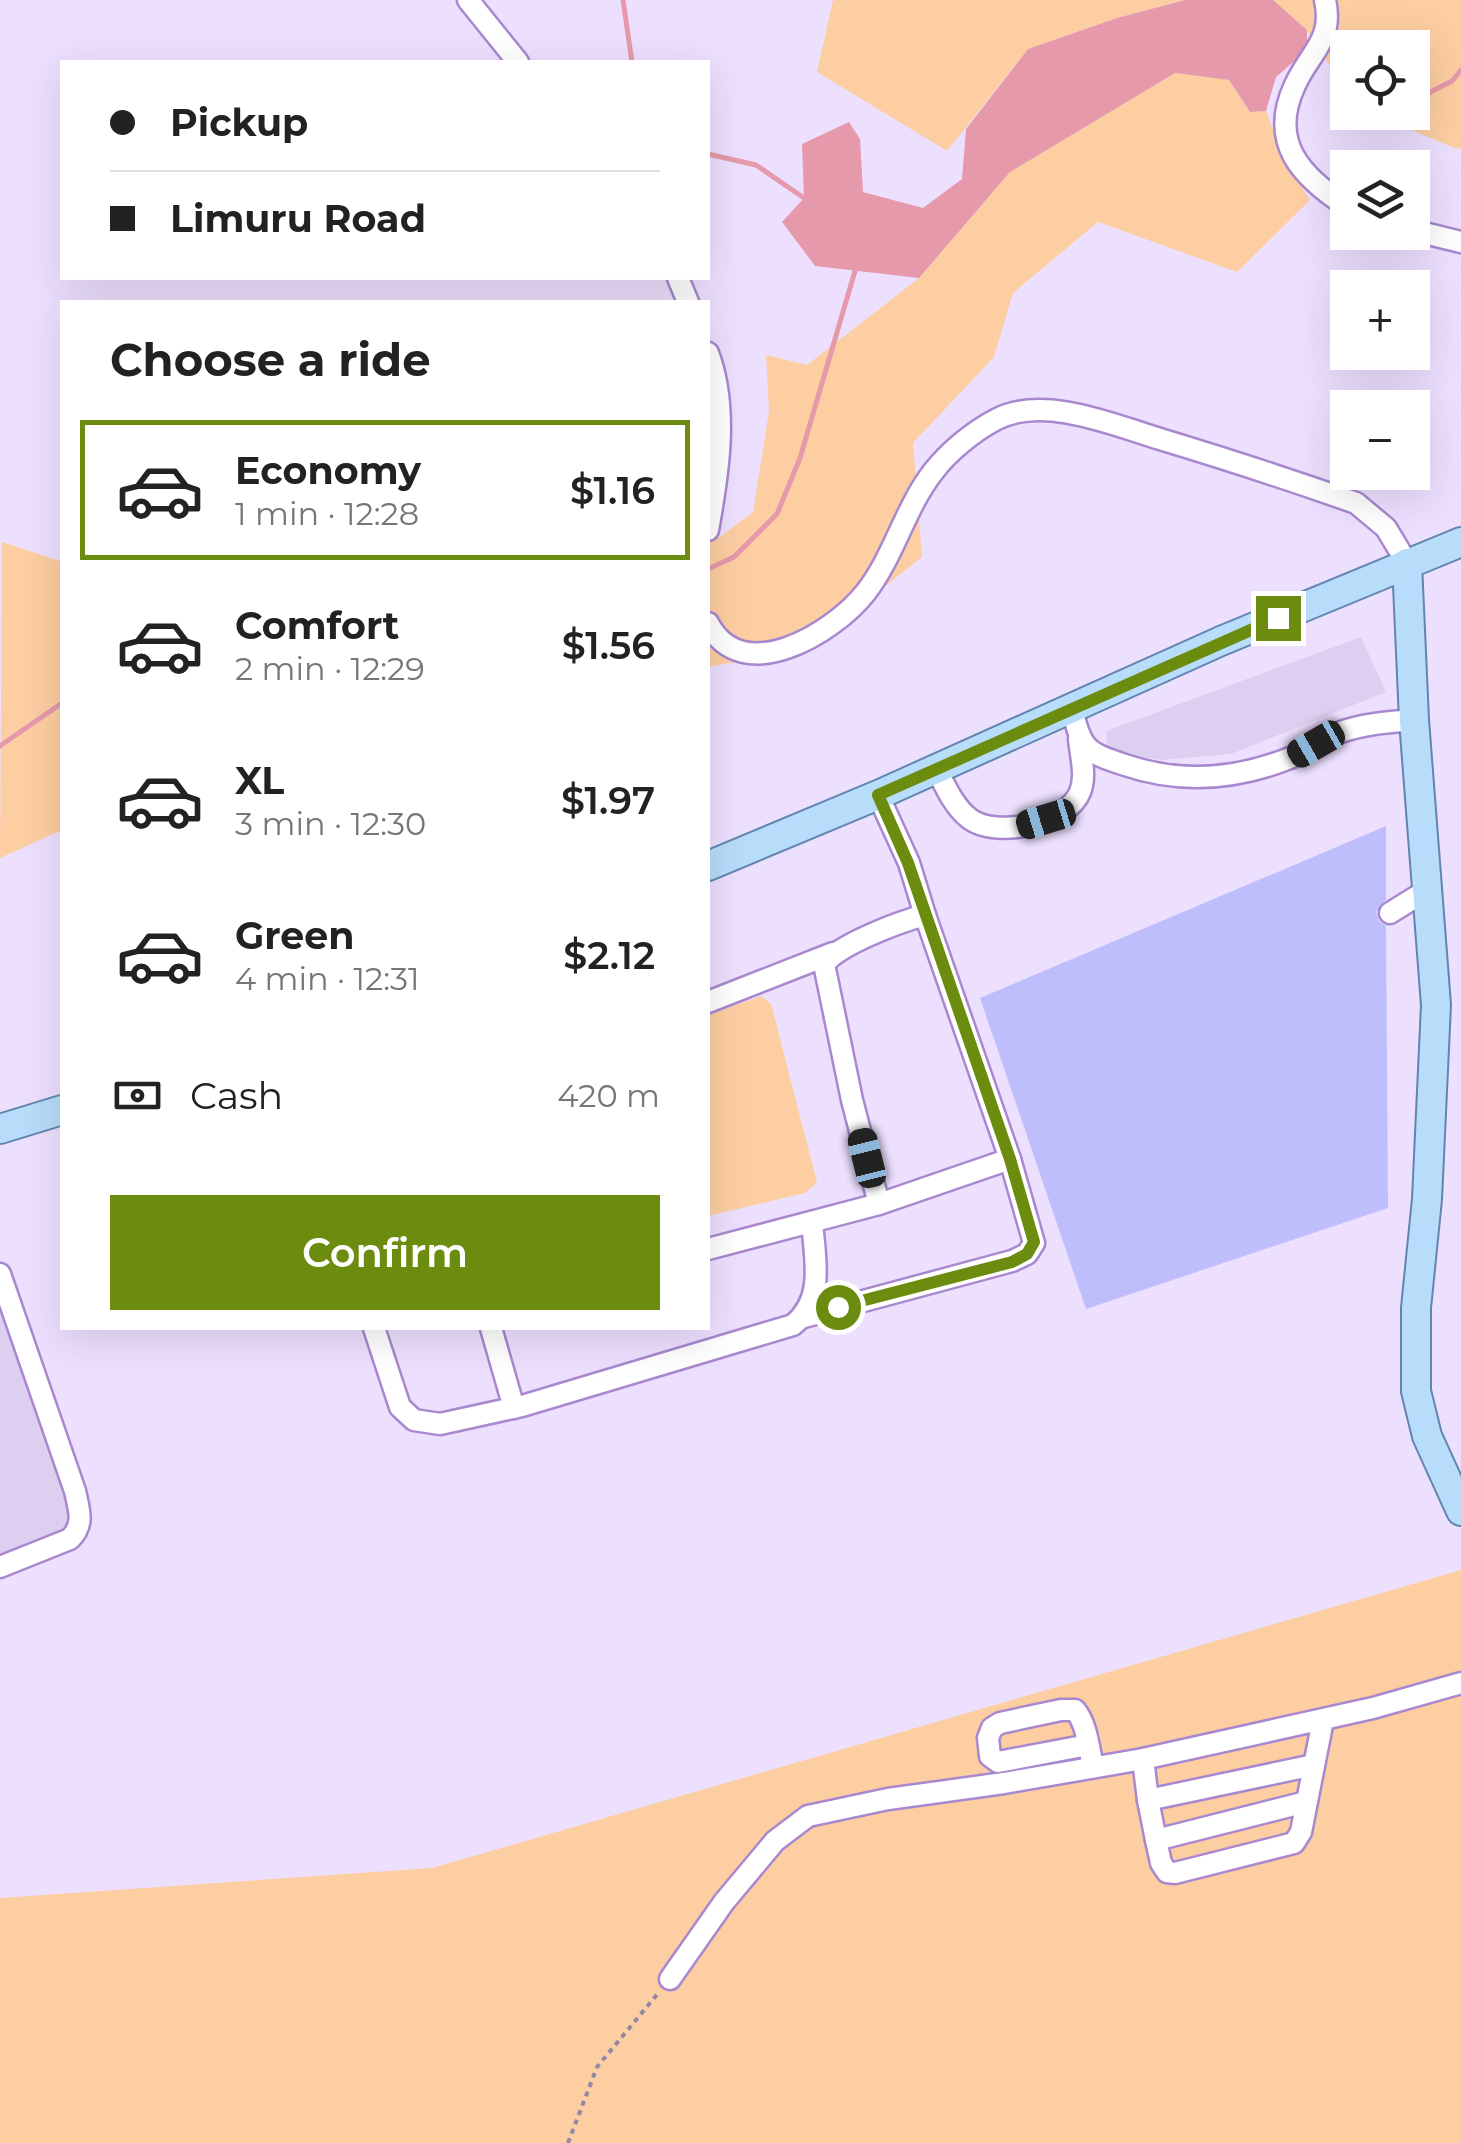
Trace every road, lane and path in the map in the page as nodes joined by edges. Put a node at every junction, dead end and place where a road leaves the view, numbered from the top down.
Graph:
1 (468, 0) edge
2 (1325, 0) edge
3 (516, 60) edge
4 (1330, 193) edge
5 (1430, 234) edge
6 (1461, 242) edge
7 (710, 362) edge
8 (710, 520) edge
9 (1461, 542) edge
10 (1408, 563) junction
11 (710, 624) edge
12 (1414, 720) junction
13 (1075, 723) junction
14 (936, 768) junction
15 (878, 795) junction
16 (710, 865) edge
17 (1427, 890) junction
18 (1390, 914) dead end
19 (925, 915) junction
20 (833, 953) junction
21 (710, 1001) edge
22 (60, 1111) edge
23 (0, 1129) edge
24 (1010, 1159) junction
25 (879, 1204) junction
26 (812, 1222) junction
27 (710, 1248) edge
28 (0, 1274) edge
29 (804, 1316) junction
30 (375, 1330) edge
31 (493, 1330) edge
32 (514, 1408) junction
33 (1461, 1511) edge
34 (0, 1567) edge
35 (1461, 1683) edge
36 (1323, 1720) junction
37 (1088, 1746) junction
38 (1143, 1759) junction
39 (1314, 1765) junction
40 (1093, 1767) junction
41 (1148, 1800) junction
42 (1306, 1802) junction
43 (1156, 1840) junction
44 (670, 1979) joint
45 (568, 2143) edge

1 - 3 street
2 - 4 street
5 - 6 street
7 - 8 street
9 - 10 main road
10 - 11 street
10 - 12 main road
10 - 13 main road
12 - 13 street
12 - 17 main road
13 - 14 main road
13 - 14 street
14 - 15 main road
15 - 16 main road
15 - 19 street
17 - 18 street
17 - 33 main road
19 - 20 street
19 - 24 street
20 - 21 street
20 - 25 street
22 - 23 main road
24 - 25 street
24 - 29 street
25 - 26 street
26 - 27 street
26 - 29 street
28 - 34 street
29 - 32 street
30 - 32 street
31 - 32 street
35 - 36 street
36 - 38 street
36 - 39 street
37 - 37 street
37 - 40 street
38 - 40 street
38 - 41 street
39 - 41 street
39 - 42 street
40 - 44 street
41 - 43 street
42 - 43 street
42 - 43 street
44 - 45 path

